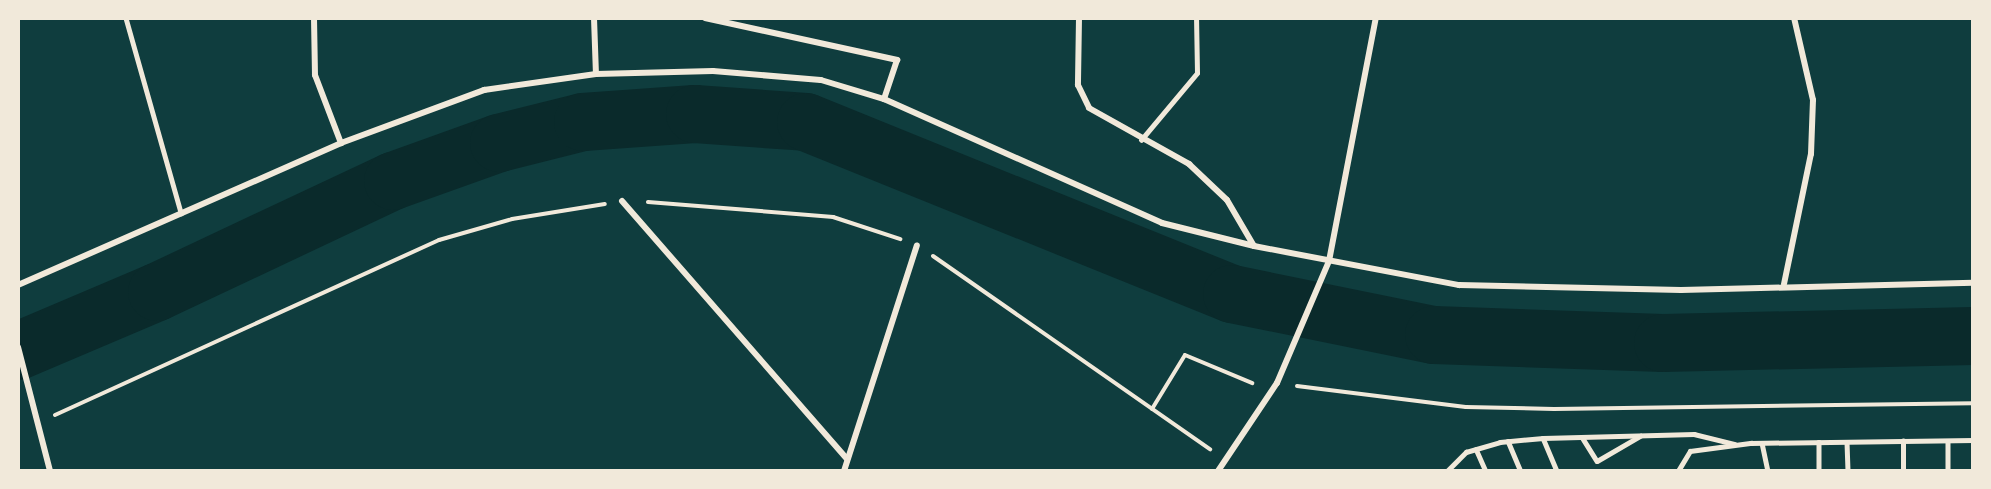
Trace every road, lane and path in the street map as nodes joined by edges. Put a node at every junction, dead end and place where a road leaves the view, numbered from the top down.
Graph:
1 (126, 18) edge
2 (314, 18) edge
3 (594, 18) edge
4 (705, 18) edge
5 (1079, 18) edge
6 (1196, 18) edge
7 (1376, 18) edge
8 (1794, 18) edge
9 (596, 74) junction
10 (884, 99) junction
11 (1141, 140) junction
12 (340, 143) junction
13 (622, 201) junction
14 (181, 213) junction
15 (917, 245) junction
16 (1254, 246) junction
17 (1329, 261) junction
18 (1973, 283) edge
19 (1784, 284) junction
20 (18, 285) edge
21 (18, 347) edge
22 (1277, 383) junction
23 (1273, 392) junction
24 (1973, 403) edge
25 (1152, 409) junction
26 (39, 422) junction
27 (1642, 435) junction
28 (1582, 437) junction
29 (1543, 438) junction
30 (1973, 440) edge
31 (1508, 441) junction
32 (1903, 441) junction
33 (1948, 441) junction
34 (1819, 442) junction
35 (1847, 442) junction
36 (1762, 443) junction
37 (1738, 445) junction
38 (1476, 449) junction
39 (847, 459) junction
40 (1226, 459) junction
41 (50, 471) edge
42 (844, 471) edge
43 (1218, 471) edge
44 (1447, 471) edge
45 (1486, 471) edge
46 (1521, 471) edge
47 (1557, 471) edge
48 (1678, 471) edge
49 (1768, 471) edge
50 (1819, 471) edge
51 (1848, 471) edge
52 (1903, 471) edge
53 (1948, 471) edge

1 - 14 lane
2 - 12 street
3 - 9 street
4 - 10 street
5 - 11 street
6 - 11 lane
7 - 17 street
8 - 19 street
9 - 10 street
9 - 12 street
10 - 16 street
11 - 16 street
12 - 14 street
13 - 15 path
13 - 26 path
13 - 39 street
14 - 20 street
15 - 25 path
15 - 39 street
16 - 17 street
17 - 19 street
17 - 22 street
18 - 19 street
21 - 26 street
22 - 23 street
22 - 24 path
23 - 25 path
23 - 40 street
25 - 40 path
26 - 41 street
27 - 28 lane
27 - 28 lane
27 - 37 lane
28 - 29 lane
29 - 31 lane
29 - 47 lane
30 - 33 lane
31 - 38 lane
31 - 46 lane
32 - 33 lane
32 - 35 lane
32 - 52 lane
33 - 53 lane
34 - 35 lane
34 - 36 lane
34 - 50 lane
35 - 51 lane
36 - 37 lane
36 - 49 lane
37 - 48 lane
38 - 44 lane
38 - 45 lane
39 - 42 street
40 - 43 street

